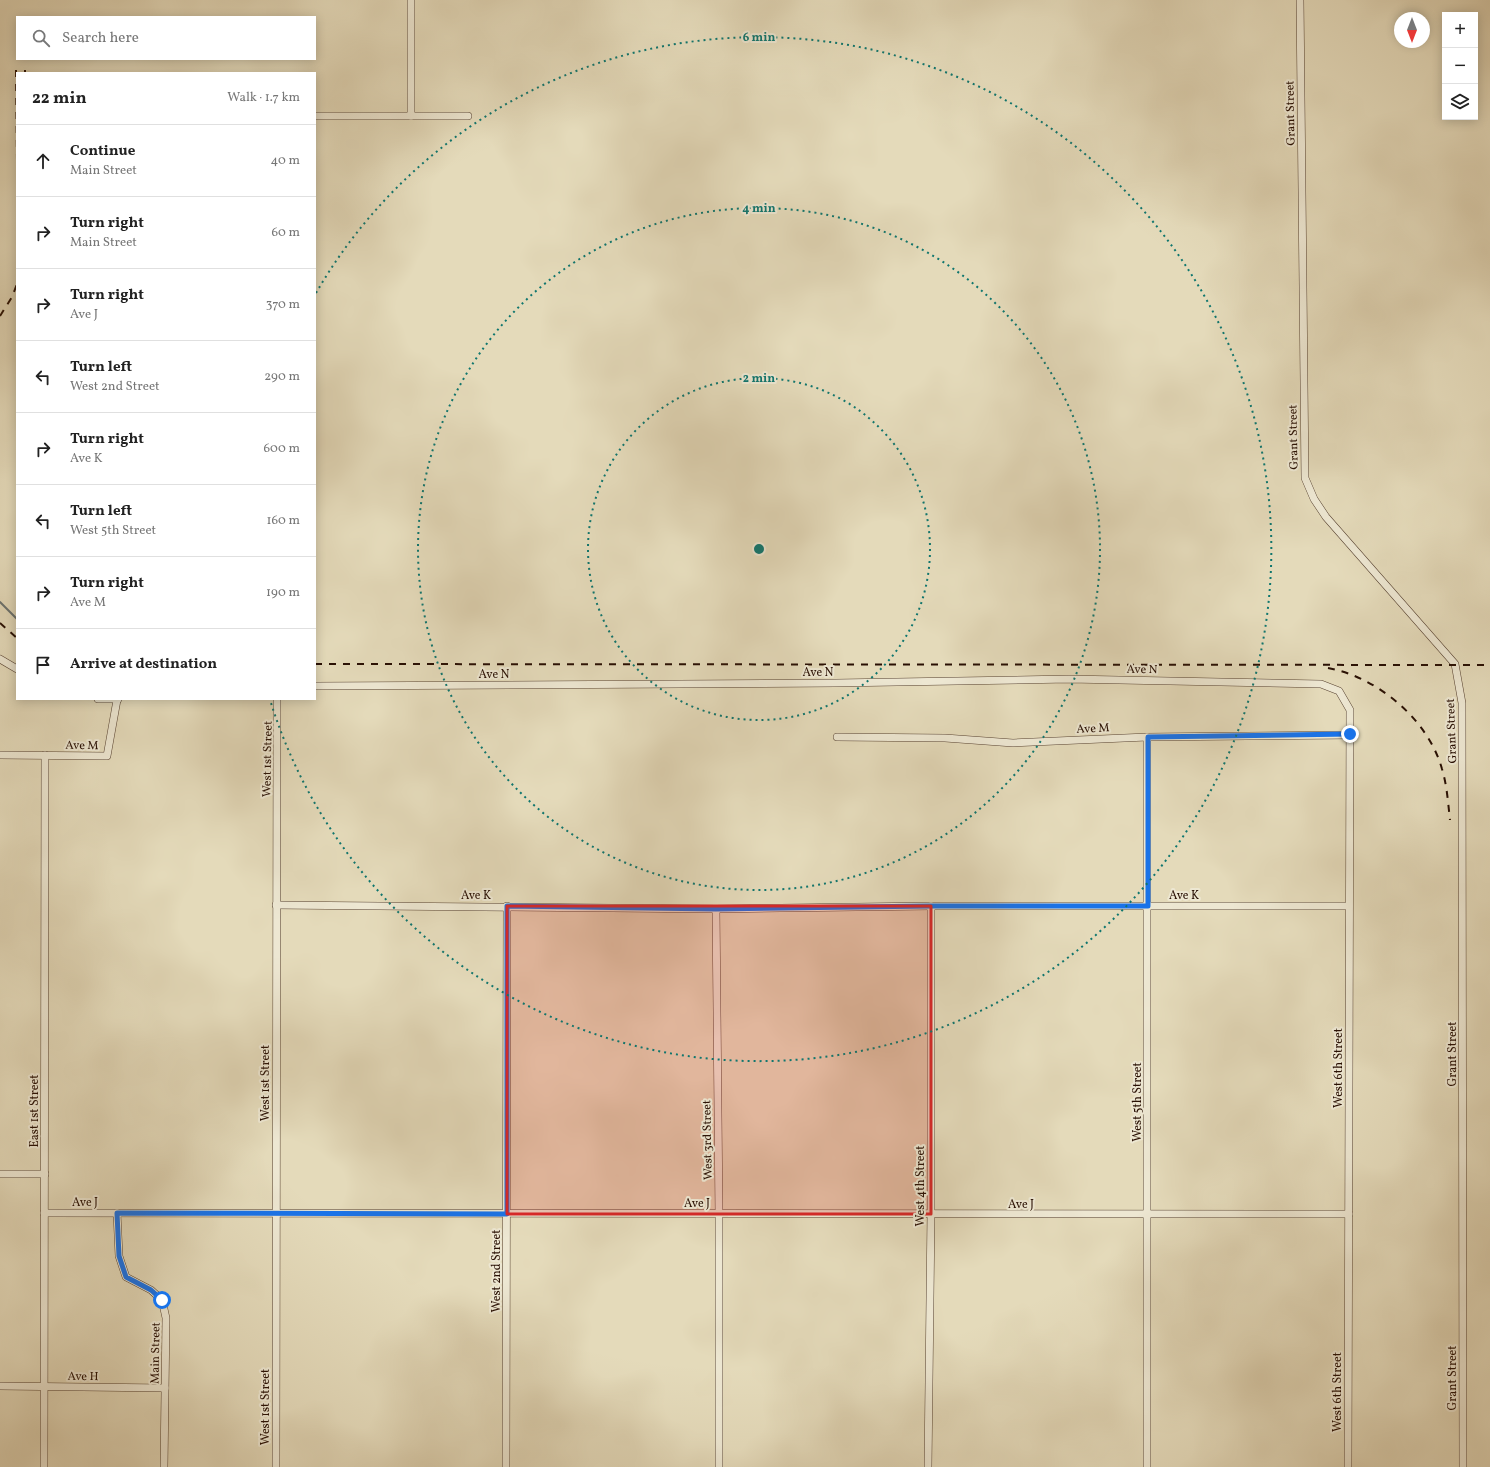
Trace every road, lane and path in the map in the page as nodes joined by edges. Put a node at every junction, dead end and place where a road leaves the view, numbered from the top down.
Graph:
1 (411, 0) edge
2 (1300, 0) edge
3 (316, 116) edge
4 (411, 116) junction
5 (468, 116) dead end
6 (0, 659) edge
7 (16, 667) edge
8 (1321, 684) joint
9 (316, 686) edge
10 (118, 700) edge
11 (277, 700) edge
12 (1350, 734) junction
13 (837, 737) dead end
14 (1148, 737) junction
15 (0, 755) edge
16 (45, 755) junction
17 (276, 905) junction
18 (507, 906) junction
19 (931, 906) junction
20 (1148, 906) junction
21 (1349, 906) junction
22 (716, 909) junction
23 (0, 1174) edge
24 (45, 1174) junction
25 (44, 1213) junction
26 (117, 1213) junction
27 (277, 1214) junction
28 (507, 1214) junction
29 (719, 1214) junction
30 (931, 1214) junction
31 (1349, 1214) junction
32 (1148, 1215) junction
33 (0, 1386) edge
34 (44, 1386) junction
35 (165, 1388) junction
36 (44, 1467) edge
37 (164, 1467) edge
38 (276, 1467) edge
39 (506, 1467) edge
40 (719, 1467) edge
41 (928, 1467) edge
42 (1148, 1467) edge
43 (1348, 1467) edge
44 (1463, 1467) edge

1 - 4 street
2 - 44 street, Grant Street
3 - 4 street
4 - 5 street
6 - 7 street
8 - 9 street, Ave N
8 - 12 street, West 6th Street
10 - 16 street, Ave M
11 - 17 street, West 1st Street
12 - 14 street, Ave M
12 - 21 street, West 6th Street
13 - 14 street, Ave M
14 - 20 street, West 5th Street
15 - 16 street, Ave M
16 - 24 street, East 1st Street
17 - 18 street, Ave K
17 - 27 street, West 1st Street
18 - 22 street, Ave K
18 - 28 street, West 2nd Street
19 - 20 street, Ave K
19 - 22 street, Ave K
19 - 30 street, West 4th Street
20 - 21 street, Ave K
20 - 32 street, West 5th Street
21 - 31 street, West 6th Street
22 - 29 street, West 3rd Street
23 - 24 street
24 - 25 street, East 1st Street
25 - 26 street, Ave J
25 - 34 street, East 1st Street
26 - 27 street, Ave J
26 - 35 street, Main Street
27 - 28 street, Ave J
27 - 38 street, West 1st Street
28 - 29 street, Ave J
28 - 39 street, West 2nd Street
29 - 30 street, Ave J
29 - 40 street, West 3rd Street
30 - 32 street, Ave J
30 - 41 street, West 4th Street
31 - 32 street, Ave J
31 - 43 street, West 6th Street
32 - 42 street, West 5th Street
33 - 34 street, Ave H
34 - 35 street, Ave H
34 - 36 street, East 1st Street
35 - 37 street, Main Street

